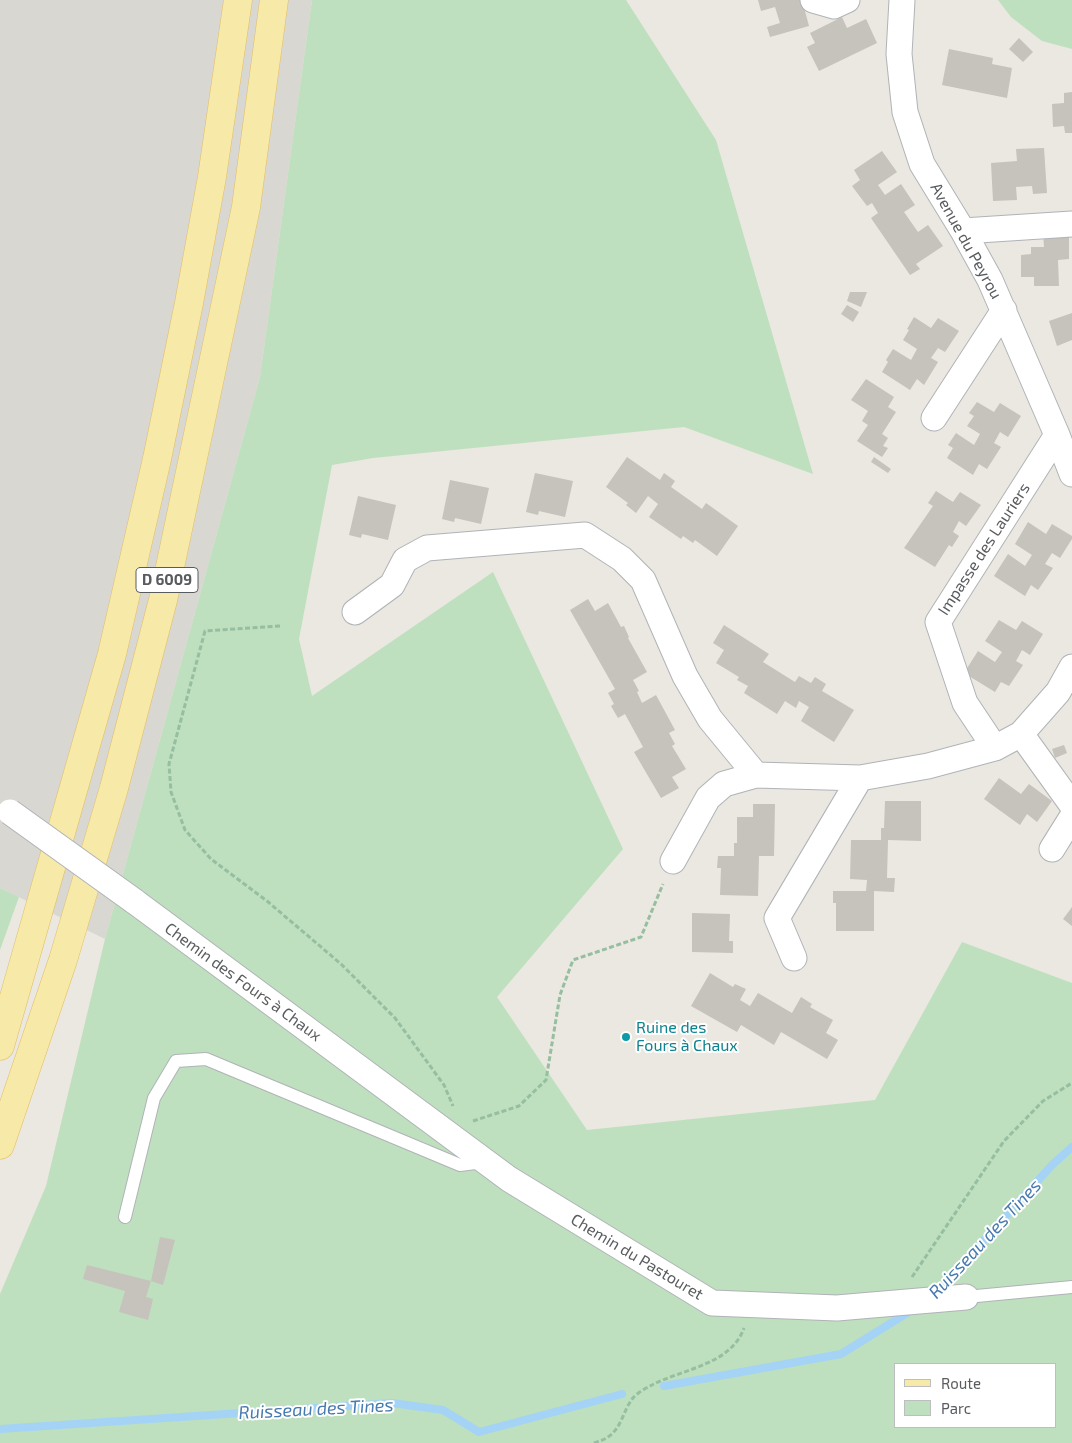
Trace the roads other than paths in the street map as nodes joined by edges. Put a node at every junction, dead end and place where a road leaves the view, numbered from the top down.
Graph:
1 (238, 0) edge
2 (274, 0) edge
3 (812, 0) edge
4 (847, 0) edge
5 (902, 0) edge
6 (1072, 224) edge
7 (963, 231) junction
8 (1004, 310) junction
9 (934, 418) dead end
10 (1058, 435) junction
11 (1072, 474) edge
12 (354, 612) dead end
13 (1072, 668) edge
14 (1021, 734) junction
15 (995, 748) junction
16 (756, 775) junction
17 (860, 778) junction
18 (1072, 805) edge
19 (5, 808) edge
20 (1072, 817) edge
21 (1052, 849) dead end
22 (673, 861) road end
23 (794, 958) dead end
24 (0, 1046) edge
25 (0, 1145) edge
26 (485, 1162) junction
27 (125, 1217) dead end
28 (1072, 1287) edge
29 (966, 1297) joint

1 - 24 main road, D 6009
2 - 25 main road, D 6009
3 - 4 street
5 - 7 street, Avenue du Peyrou
6 - 7 street
7 - 8 street, Avenue du Peyrou
8 - 9 street
8 - 10 street, Avenue du Peyrou
10 - 11 street, Avenue du Peyrou
10 - 15 street, Impasse des Lauriers
12 - 16 street
13 - 14 street
14 - 15 street
14 - 18 street
15 - 17 street
16 - 17 street
16 - 22 street
17 - 23 street
19 - 26 street, Chemin des Fours à Chaux, bridge
20 - 21 street
26 - 27 lane
26 - 29 street, Chemin du Pastouret
28 - 29 lane, Chemin du Pastouret

